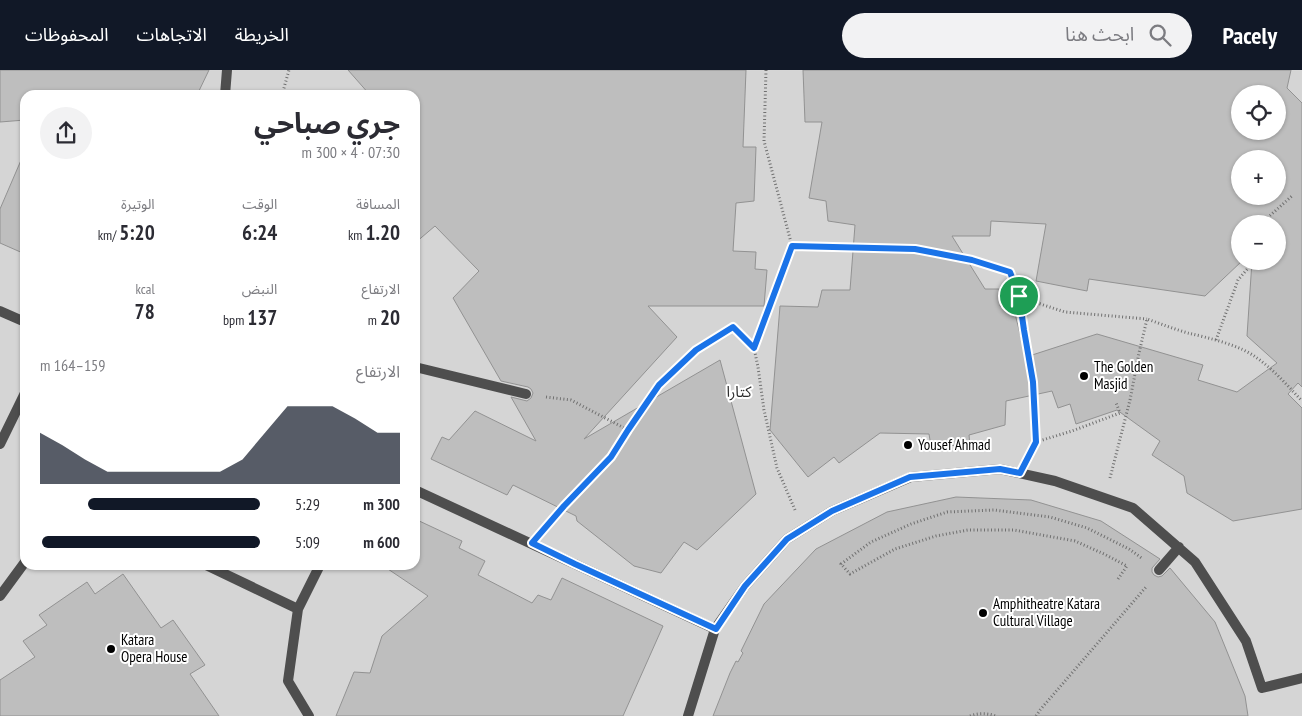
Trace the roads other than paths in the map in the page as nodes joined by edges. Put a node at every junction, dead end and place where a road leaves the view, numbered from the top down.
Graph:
1 (227, 70) edge
2 (225, 90) edge
3 (0, 310) edge
4 (20, 320) edge
5 (420, 371) edge
6 (526, 394) road end
7 (20, 403) edge
8 (0, 444) edge
9 (420, 492) edge
10 (1179, 547) junction
11 (20, 569) edge
12 (216, 570) edge
13 (318, 570) edge
14 (1159, 570) road end
15 (0, 596) edge
16 (298, 609) junction
17 (716, 629) junction
18 (1302, 678) edge
19 (309, 716) edge
20 (688, 716) edge

1 - 2 street
3 - 4 street
5 - 6 street
7 - 8 street
9 - 17 street
10 - 14 street
10 - 17 street
10 - 18 street
11 - 15 street
12 - 16 street
13 - 16 street
16 - 19 street
17 - 20 street

